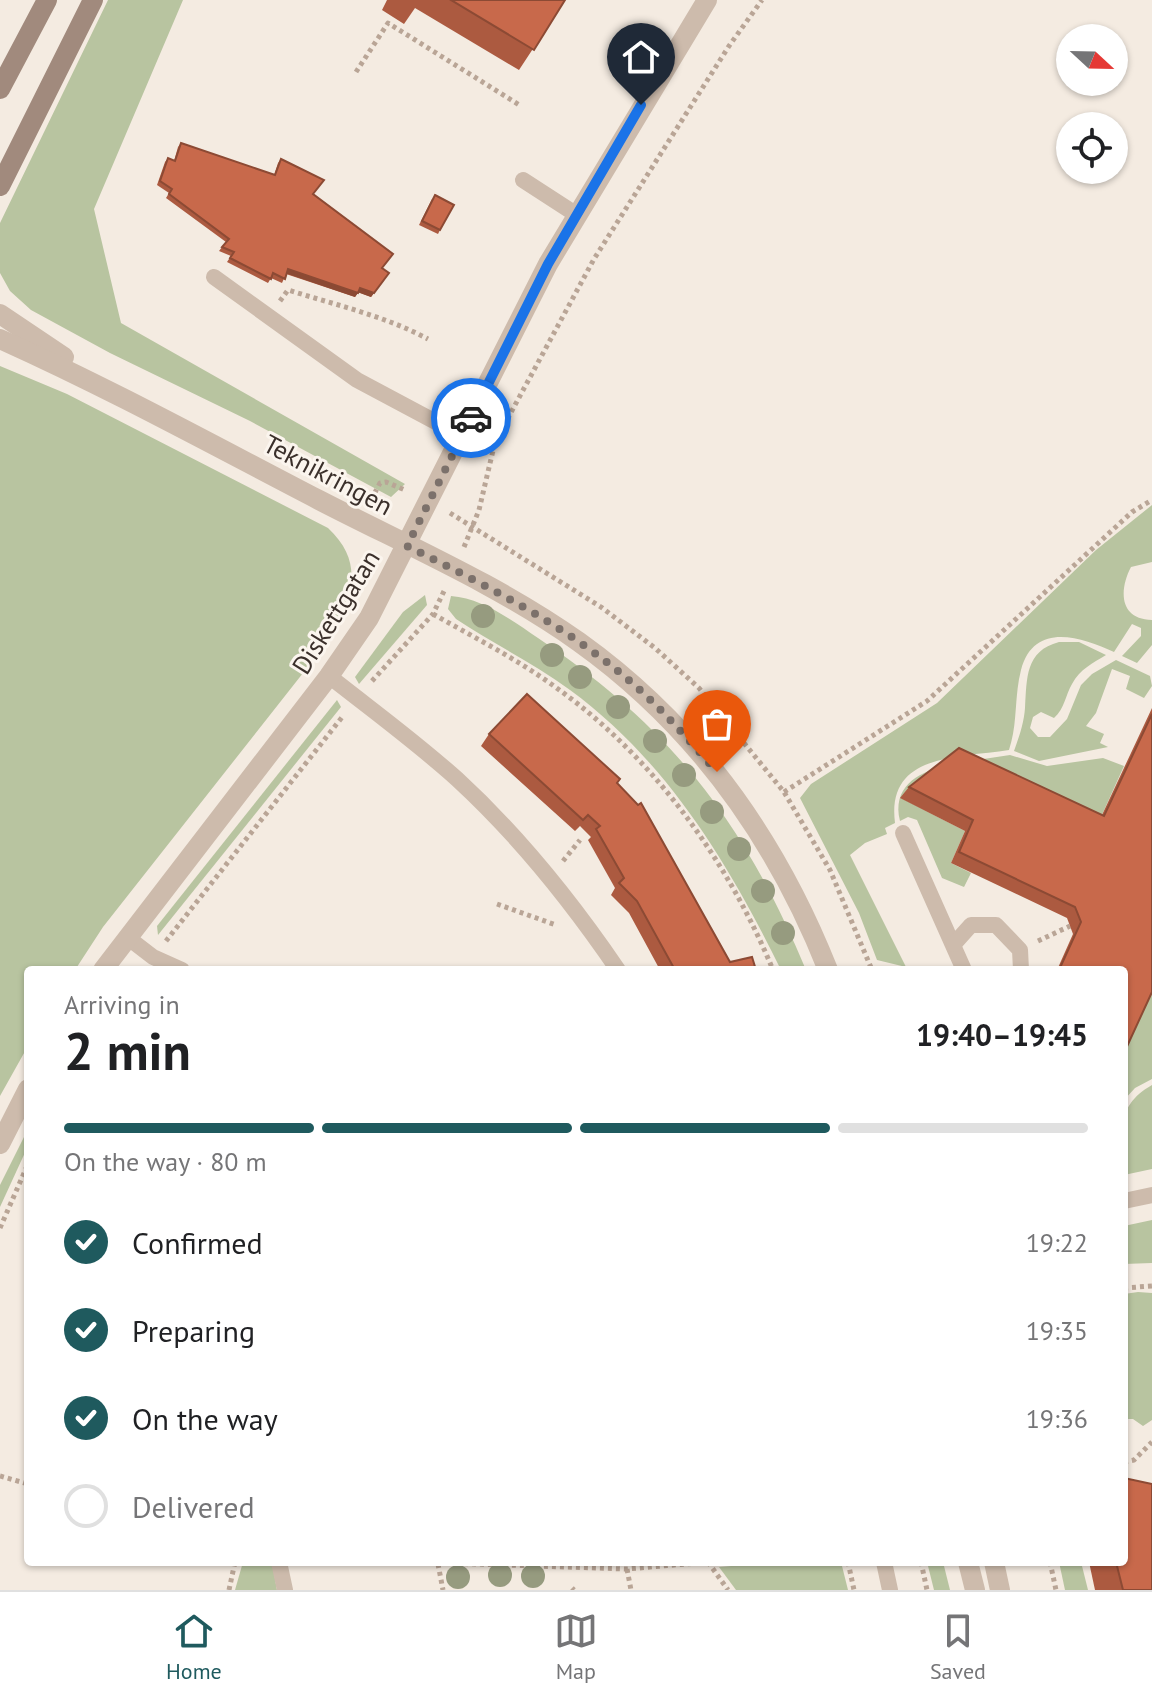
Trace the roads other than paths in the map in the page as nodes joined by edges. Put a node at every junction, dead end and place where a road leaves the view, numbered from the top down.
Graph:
1 (47, 0) edge
2 (93, 0) edge
3 (707, 0) edge
4 (0, 89) edge
5 (523, 180) dead end
6 (0, 186) edge
7 (577, 215) junction
8 (214, 277) dead end
9 (0, 314) edge
10 (0, 339) edge
11 (107, 387) junction
12 (462, 436) junction
13 (407, 546) junction
14 (329, 676) junction
15 (903, 833) dead end
16 (127, 937) junction
17 (954, 944) junction
18 (106, 966) edge
19 (173, 966) edge
20 (615, 966) edge
21 (826, 966) edge
22 (962, 966) edge
23 (1021, 966) edge
24 (24, 1097) edge
25 (0, 1144) edge
26 (1152, 1195) edge
27 (1128, 1200) edge
28 (280, 1566) edge
29 (885, 1566) edge
30 (969, 1566) edge
31 (995, 1566) edge
32 (285, 1590) edge
33 (890, 1590) edge
34 (975, 1590) edge
35 (1000, 1590) edge

1 - 4 main road
2 - 6 main road
3 - 7 street, Diskettgatan
5 - 7 lane
7 - 12 street, Diskettgatan
8 - 12 lane
9 - 11 street, Teknikringen
10 - 11 street, Teknikringen
11 - 13 street, Teknikringen
12 - 13 street, Diskettgatan
13 - 14 street, Diskettgatan
13 - 21 street, Teknikringen
14 - 16 street, Diskettgatan
14 - 20 lane
15 - 17 lane
16 - 18 street, Diskettgatan
16 - 19 lane
17 - 22 lane
17 - 23 lane
24 - 25 street
26 - 27 lane
28 - 32 lane
29 - 33 lane
30 - 34 street
31 - 35 street

